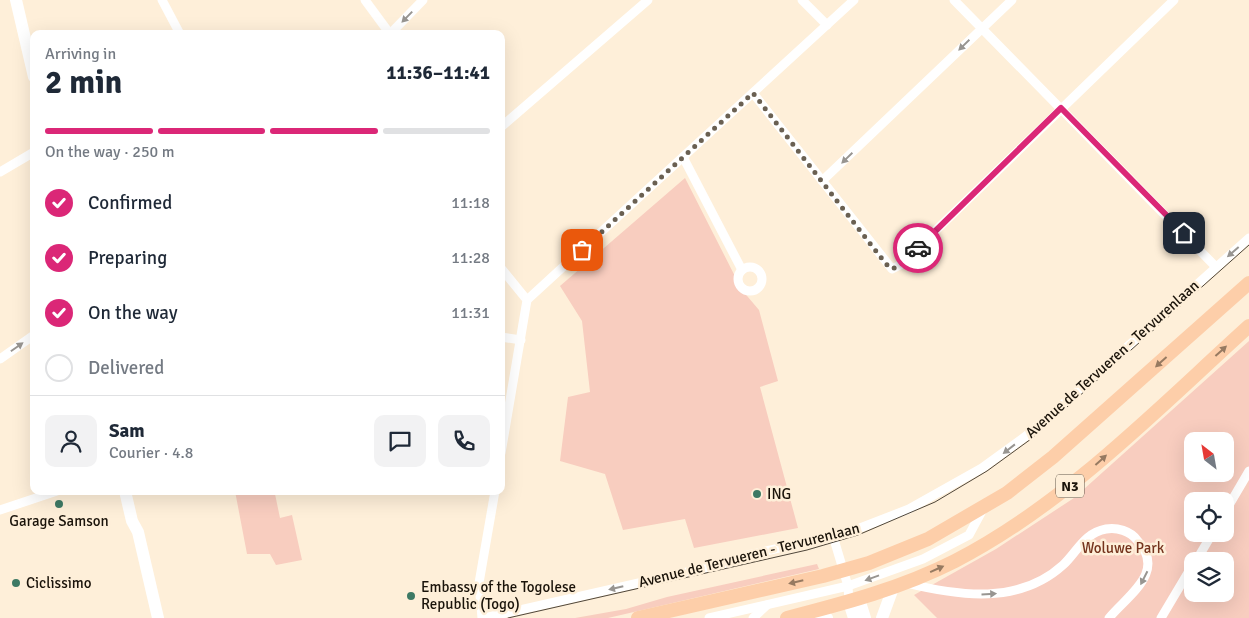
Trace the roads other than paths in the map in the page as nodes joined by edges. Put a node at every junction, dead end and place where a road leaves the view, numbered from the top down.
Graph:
1 (16, 0) edge
2 (162, 0) edge
3 (365, 0) edge
4 (423, 0) edge
5 (648, 0) edge
6 (802, 0) edge
7 (854, 0) edge
8 (954, 0) edge
9 (1012, 0) edge
10 (1174, 0) edge
11 (827, 25) junction
12 (982, 28) junction
13 (178, 30) edge
14 (387, 30) edge
15 (394, 30) edge
16 (30, 60) edge
17 (753, 93) junction
18 (1061, 108) junction
19 (505, 124) edge
20 (30, 154) edge
21 (683, 157) junction
22 (0, 172) edge
23 (822, 181) junction
24 (1249, 238) edge
25 (1216, 266) junction
26 (742, 270) dead end
27 (505, 273) edge
28 (1249, 283) edge
29 (527, 300) junction
30 (1249, 326) edge
31 (30, 338) edge
32 (505, 338) edge
33 (521, 340) junction
34 (0, 359) edge
35 (505, 430) edge
36 (1249, 471) edge
37 (45, 495) edge
38 (126, 495) edge
39 (134, 495) edge
40 (494, 495) edge
41 (1234, 497) edge
42 (983, 509) junction
43 (0, 510) edge
44 (138, 532) junction
45 (833, 536) junction
46 (844, 570) junction
47 (1184, 579) edge
48 (906, 582) junction
49 (848, 586) junction
50 (893, 588) junction
51 (854, 600) junction
52 (767, 605) junction
53 (812, 612) junction
54 (158, 618) edge
55 (483, 618) edge
56 (638, 618) edge
57 (710, 618) edge
58 (753, 618) edge
59 (787, 618) edge
60 (827, 618) edge
61 (854, 618) edge
62 (865, 618) edge
63 (882, 618) edge
64 (1109, 618) edge
65 (1161, 618) edge

1 - 16 street
2 - 13 street
3 - 14 street
4 -> 15 street
5 - 19 street
6 - 11 street
7 - 11 street
8 - 12 street
9 - 12 street
10 - 18 street
11 - 17 street
12 - 18 street
12 -> 23 street
17 - 21 street
17 - 23 street
18 - 23 street
18 - 25 street
20 - 22 street
21 - 26 street
21 - 29 street
24 -> 25 street, Avenue de Tervueren - Tervurenlaan
25 -> 45 street, Avenue de Tervueren - Tervurenlaan
27 - 29 street
28 -> 42 main road, N3
29 - 33 street
48 -> 30 main road, N3
34 -> 31 street
32 - 33 street
33 - 35 street
36 - 41 street
37 - 43 street
38 - 44 street
39 - 44 street
40 - 55 street
42 - 46 main road, N3
42 -> 49 street
44 - 54 street
45 - 46 street
45 -> 55 street, Avenue de Tervueren - Tervurenlaan
46 - 49 street
46 -> 56 main road, N3
47 - 65 street
48 - 50 main road, N3
48 -> 64 street
49 - 51 street
49 - 52 street
50 - 51 main road, N3
50 - 63 street
51 - 53 main road, N3
51 - 61 street
51 - 62 street
52 - 57 street
52 - 58 street
53 - 59 main road, N3
53 - 60 street

